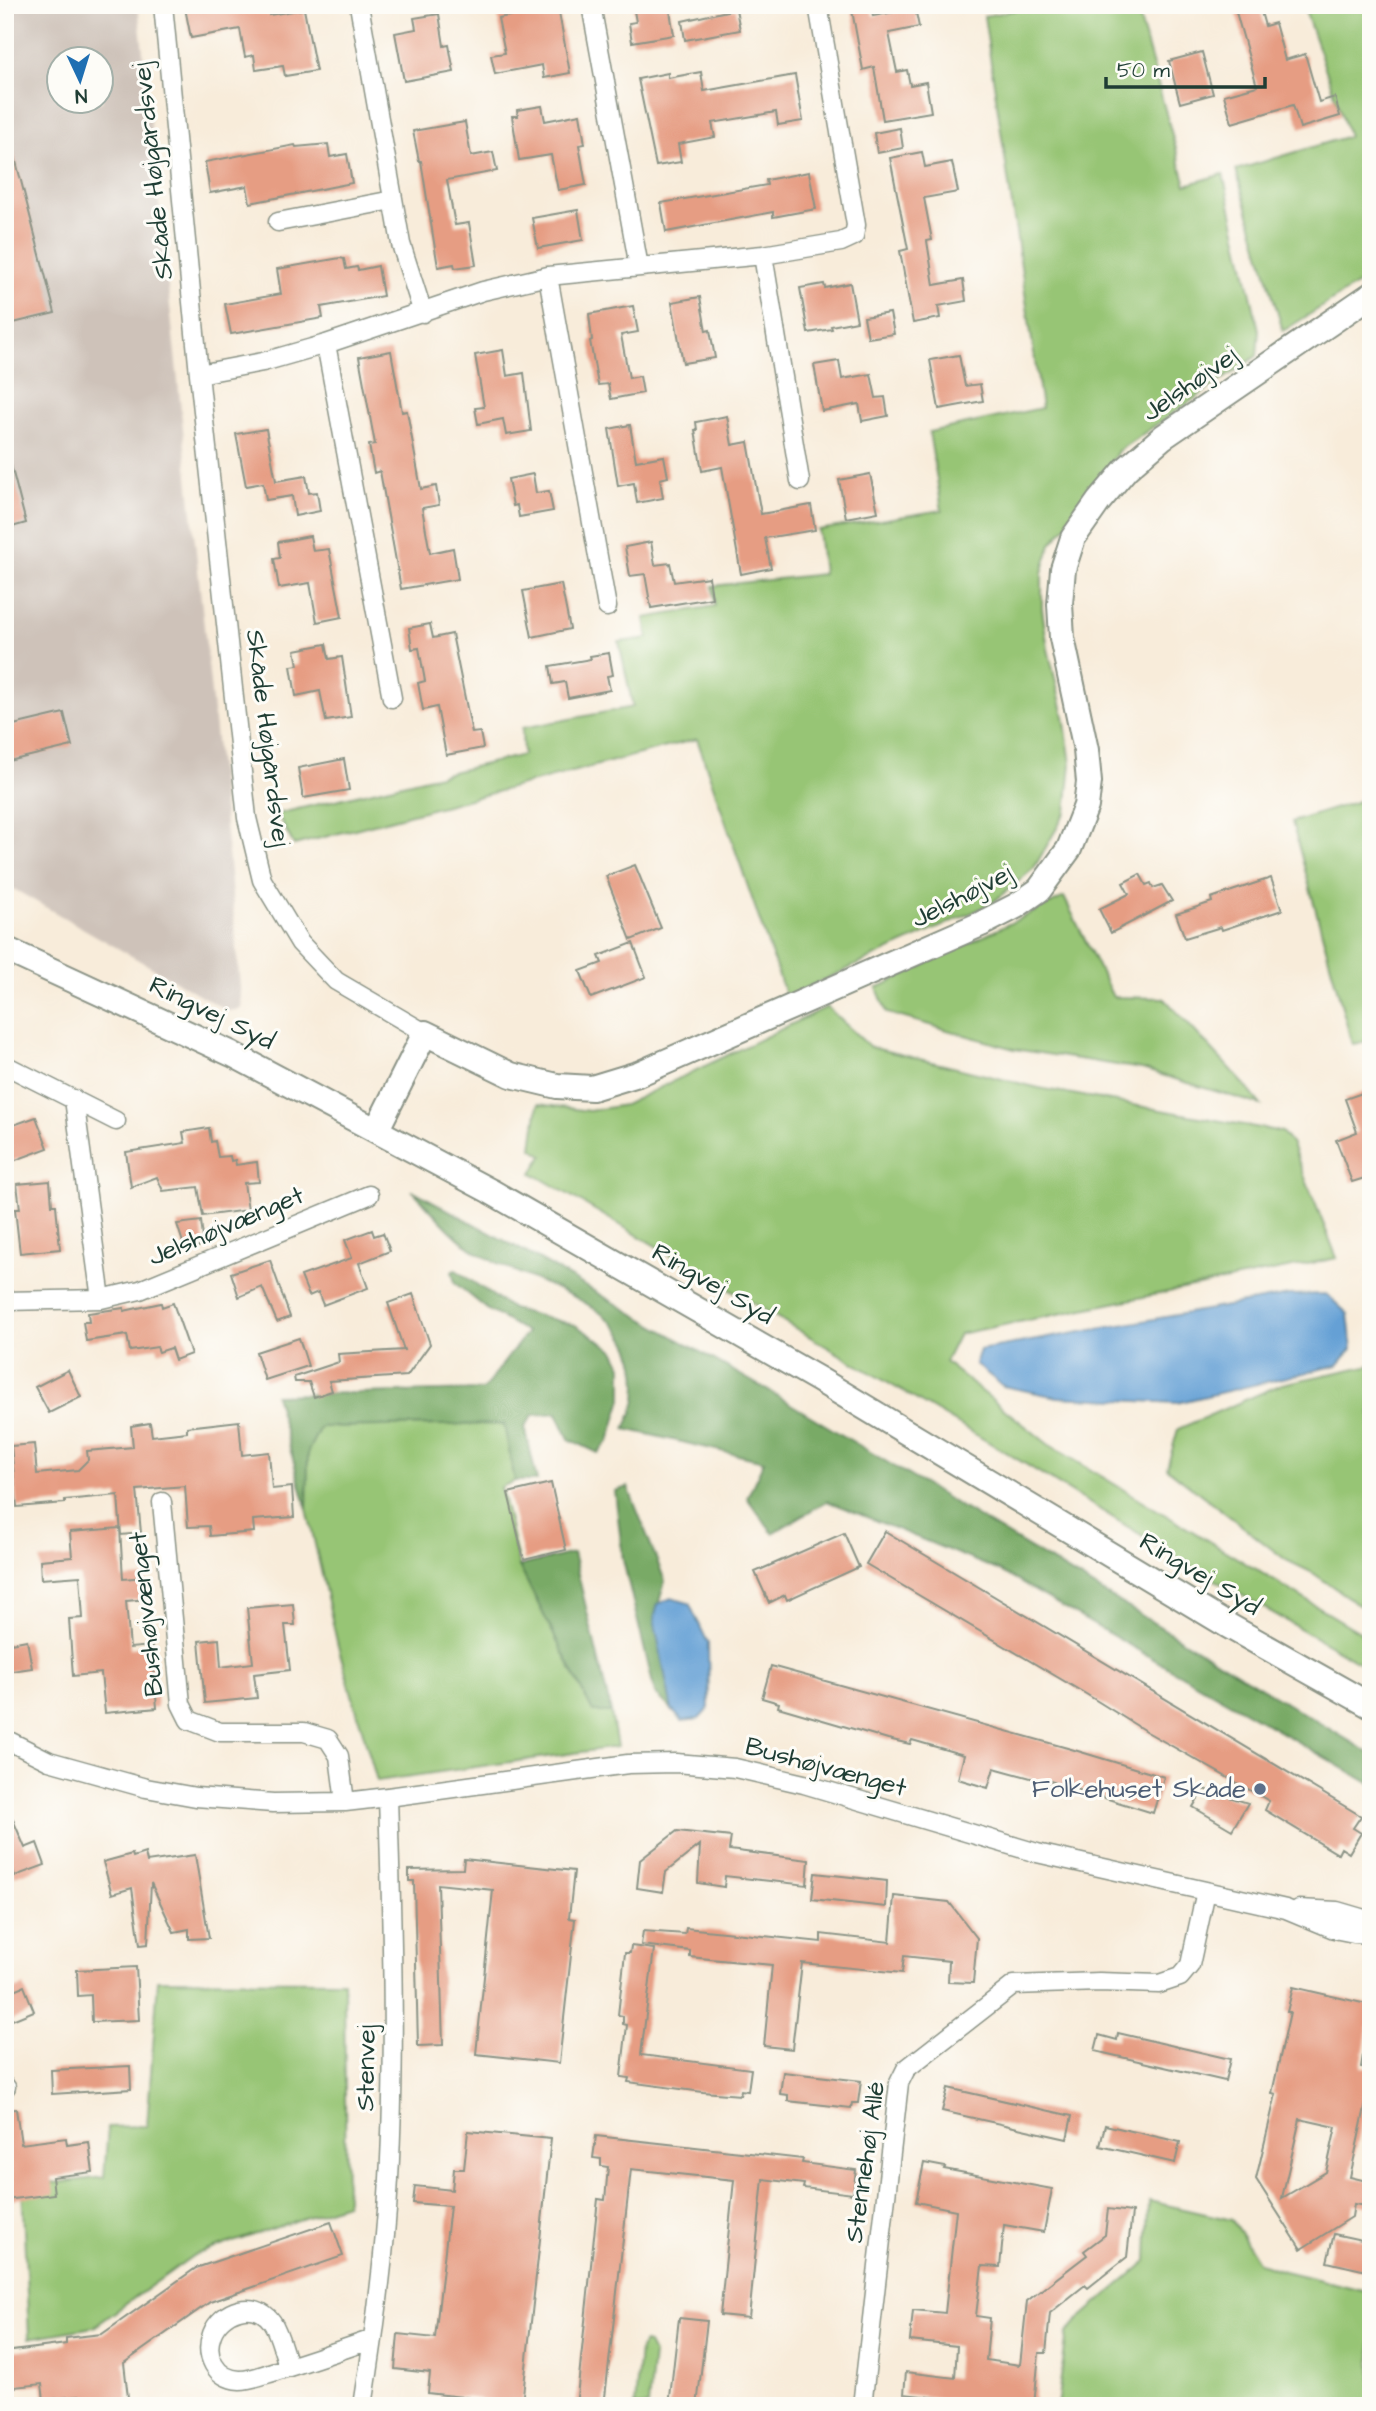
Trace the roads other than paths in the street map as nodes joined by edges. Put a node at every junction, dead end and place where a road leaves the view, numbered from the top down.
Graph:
1 (163, 5) edge
2 (359, 5) edge
3 (591, 5) edge
4 (818, 5) edge
5 (393, 200) junction
6 (278, 222) dead end
7 (763, 255) junction
8 (639, 267) junction
9 (548, 276) junction
10 (1371, 295) edge
11 (422, 313) junction
12 (326, 344) junction
13 (199, 374) junction
14 (800, 481) dead end
15 (607, 607) dead end
16 (392, 698) dead end
17 (5, 949) edge
18 (425, 1033) junction
19 (5, 1065) edge
20 (74, 1100) junction
21 (116, 1121) dead end
22 (377, 1129) junction
23 (369, 1195) dead end
24 (101, 1299) junction
25 (5, 1301) edge
26 (162, 1502) dead end
27 (1371, 1706) edge
28 (5, 1739) edge
29 (388, 1797) junction
30 (345, 1802) junction
31 (1206, 1891) junction
32 (1286, 1909) junction
33 (1371, 1921) edge
34 (1371, 1934) edge
35 (373, 2339) junction
36 (289, 2367) junction
37 (363, 2406) edge
38 (862, 2406) edge

1 - 13 street, Skåde Højgårdsvej
2 - 5 street
3 - 8 street
4 - 7 street
5 - 6 street
5 - 11 street
7 - 8 street
7 - 14 street
8 - 9 street
9 - 11 street
9 - 15 street
10 - 18 main road, Jelshøjvej
11 - 12 street
12 - 13 street
12 - 16 street
13 - 18 street, Skåde Højgårdsvej
17 - 22 main road, Ringvej Syd
18 - 22 main road
19 - 20 street
20 - 21 street
20 - 24 street
22 - 27 main road, Ringvej Syd
23 - 24 street, Jelshøjvænget
24 - 25 street, Jelshøjvænget
26 - 30 street, Bushøjvænget
28 - 30 street, Bushøjvænget
29 - 30 street, Bushøjvænget
29 - 31 street, Bushøjvænget
29 - 35 street, Stenvej
31 - 32 street, Bushøjvænget
31 - 38 street, Stennehøj Allé
32 - 33 street, Bushøjvænget
32 - 34 street, Bushøjvænget
35 - 36 street
35 - 37 street, Stenvej
36 - 36 street

